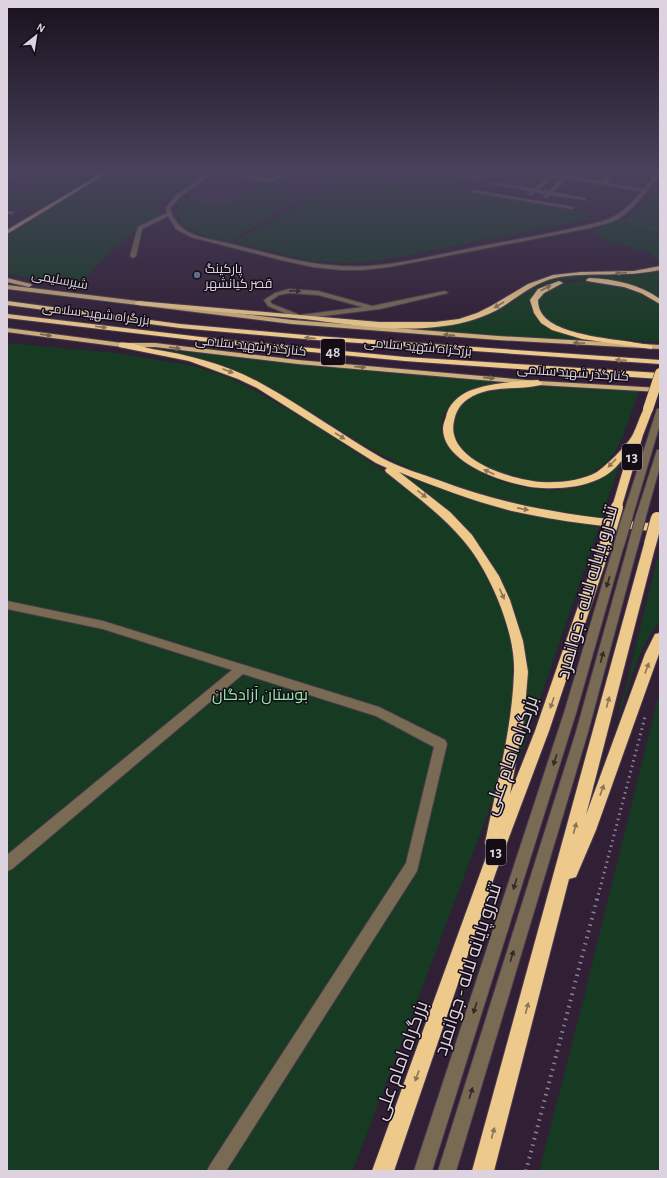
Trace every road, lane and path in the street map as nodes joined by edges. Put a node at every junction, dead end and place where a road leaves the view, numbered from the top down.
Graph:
1 (142, 227) edge
2 (178, 227) edge
3 (585, 227) edge
4 (648, 227) edge
5 (659, 227) edge
6 (657, 230) junction
7 (660, 231) edge
8 (133, 256) dead end
9 (660, 268) edge
10 (7, 280) edge
11 (7, 287) edge
12 (445, 293) dead end
13 (109, 300) junction
14 (660, 302) edge
15 (7, 303) edge
16 (138, 303) junction
17 (371, 308) junction
18 (7, 316) edge
19 (299, 317) junction
20 (7, 330) edge
21 (122, 345) junction
22 (648, 347) junction
23 (660, 347) edge
24 (660, 362) edge
25 (660, 375) edge
26 (538, 383) junction
27 (660, 390) edge
28 (660, 411) edge
29 (638, 435) junction
30 (660, 452) edge
31 (380, 461) junction
32 (659, 519) edge
33 (620, 542) junction
34 (7, 605) edge
35 (660, 638) edge
36 (241, 668) junction
37 (647, 712) dead end
38 (7, 864) edge
39 (488, 872) junction
40 (555, 904) junction
41 (216, 1171) edge
42 (383, 1171) edge
43 (423, 1171) edge
44 (448, 1171) edge
45 (483, 1171) edge
46 (526, 1171) edge

1 - 8 street
2 - 3 street
4 - 6 path
5 - 6 path
6 - 7 path
9 -> 19 highway
10 - 13 main road, شیرسلیمی
11 - 13 main road, کنارگذر شهید سلامی
12 - 17 street
13 - 16 main road, کنارگذر شهید سلامی
22 -> 14 highway
24 -> 15 highway, بزرگراه شهید سلامی / 48
16 - 19 highway
22 -> 16 main road, کنارگذر شهید سلامی
17 - 19 street
19 -> 17 street
18 -> 25 highway, بزرگراه شهید سلامی / 48
20 -> 21 main road, کنارگذر شهید سلامی
21 -> 26 main road, کنارگذر شهید سلامی
21 -> 31 highway
22 - 23 main road, کنارگذر شهید سلامی
25 - 29 highway, بزرگراه امام علی / 13, bridge
26 - 27 main road, کنارگذر شهید سلامی
29 -> 26 highway
28 - 33 street, تندرو پایانه لاله - جوانمرد, bridge
29 - 33 highway, بزرگراه امام علی / 13, bridge
30 - 33 street, bridge
31 -> 32 highway
31 -> 39 highway
40 -> 32 highway, bridge
33 -> 39 highway, بزرگراه امام علی / 13
33 -> 43 street, تندرو پایانه لاله - جوانمرد
44 -> 33 street
34 - 36 street
40 -> 35 highway
36 - 38 street
36 - 41 street
37 - 46 path
39 -> 42 highway, بزرگراه امام علی / 13
45 -> 40 highway

